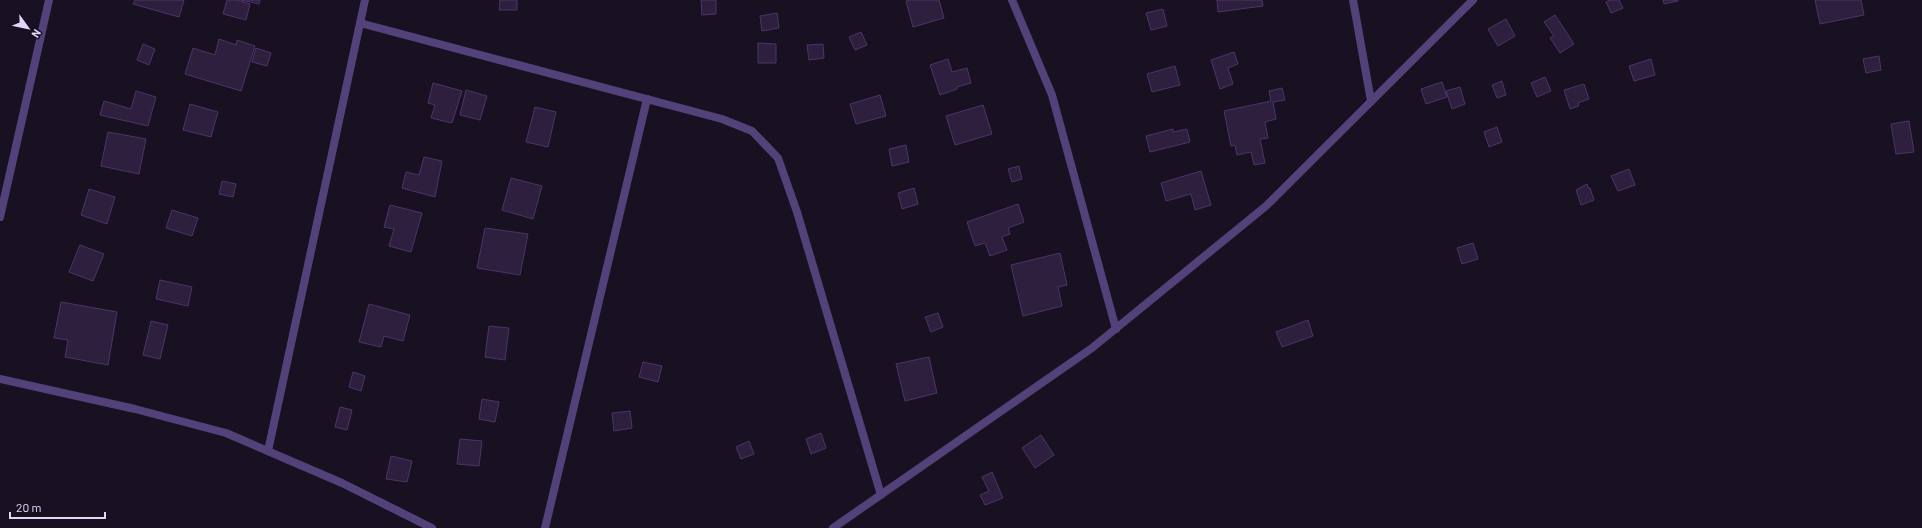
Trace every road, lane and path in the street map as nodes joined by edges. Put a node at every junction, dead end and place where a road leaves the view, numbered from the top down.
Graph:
1 (49, 0) edge
2 (365, 0) edge
3 (1012, 0) edge
4 (1353, 0) edge
5 (1473, 0) edge
6 (360, 23) junction
7 (647, 99) junction
8 (1371, 101) junction
9 (0, 217) edge
10 (1116, 329) junction
11 (0, 379) edge
12 (268, 452) junction
13 (880, 495) junction
14 (432, 528) edge
15 (545, 528) edge
16 (833, 528) edge

1 - 9 street
2 - 6 street
3 - 10 street
4 - 8 street
5 - 8 street
6 - 7 street
6 - 12 street
7 - 13 street
7 - 15 street
8 - 10 street
10 - 13 street
11 - 12 street
12 - 14 street
13 - 16 street

